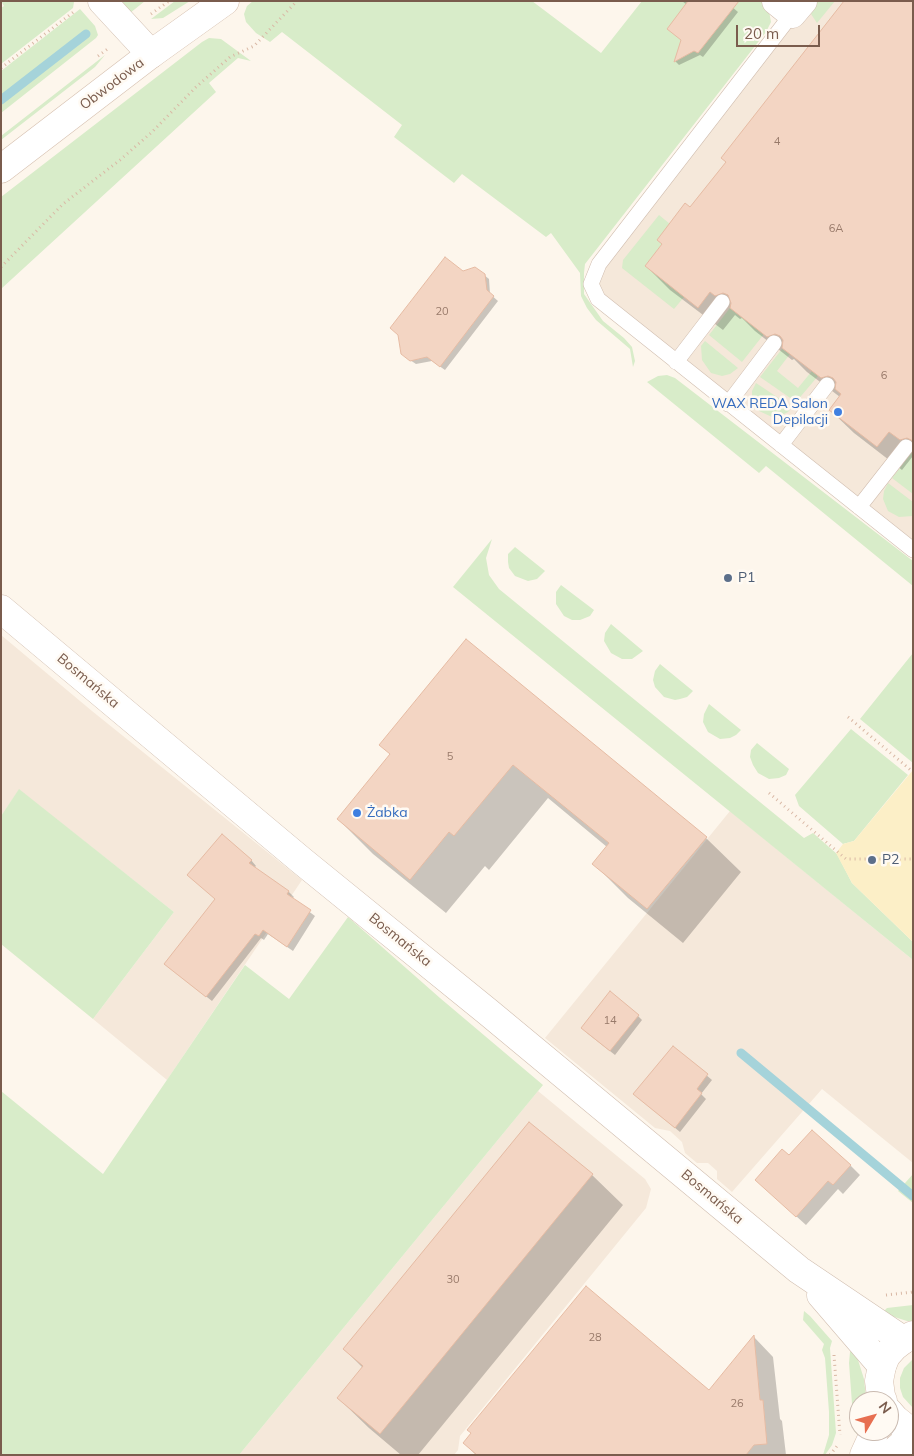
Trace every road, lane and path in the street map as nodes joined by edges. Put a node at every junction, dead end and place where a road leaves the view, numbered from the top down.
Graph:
1 (169, 1) edge
2 (225, 1) edge
3 (297, 1) edge
4 (92, 3) edge
5 (790, 6) edge
6 (146, 18) dead end
7 (151, 54) junction
8 (1, 68) edge
9 (1, 169) edge
10 (1, 268) edge
11 (722, 302) dead end
12 (774, 343) dead end
13 (676, 362) junction
14 (827, 385) dead end
15 (728, 404) junction
16 (781, 445) junction
17 (906, 446) dead end
18 (859, 507) junction
19 (913, 550) edge
20 (1, 609) edge
21 (848, 717) dead end
22 (913, 772) edge
23 (769, 793) dead end
24 (913, 858) edge
25 (799, 1270) junction
26 (908, 1338) edge
27 (834, 1352) dead end
28 (882, 1366) junction
29 (881, 1391) edge
30 (899, 1422) edge
31 (913, 1430) edge
32 (913, 1435) edge
33 (840, 1439) dead end
34 (871, 1441) edge
35 (838, 1444) dead end
36 (830, 1455) edge
37 (864, 1455) edge
38 (890, 1455) edge

1 - 6 path
2 - 7 street, Obwodowa
3 - 10 path
4 - 7 street
4 - 8 path
5 - 13 lane
7 - 9 street, Obwodowa
11 - 13 lane
12 - 15 lane
13 - 15 lane
14 - 16 lane
15 - 16 lane
16 - 18 lane
17 - 18 lane
18 - 19 lane
20 - 25 street, Bosmańska
21 - 22 path
23 - 24 path
25 - 26 street, Bosmańska
25 - 28 street, Bosmańska
26 - 28 street
27 - 33 path
28 - 29 street
30 - 31 street
32 - 38 street
34 - 37 street
35 - 36 path

